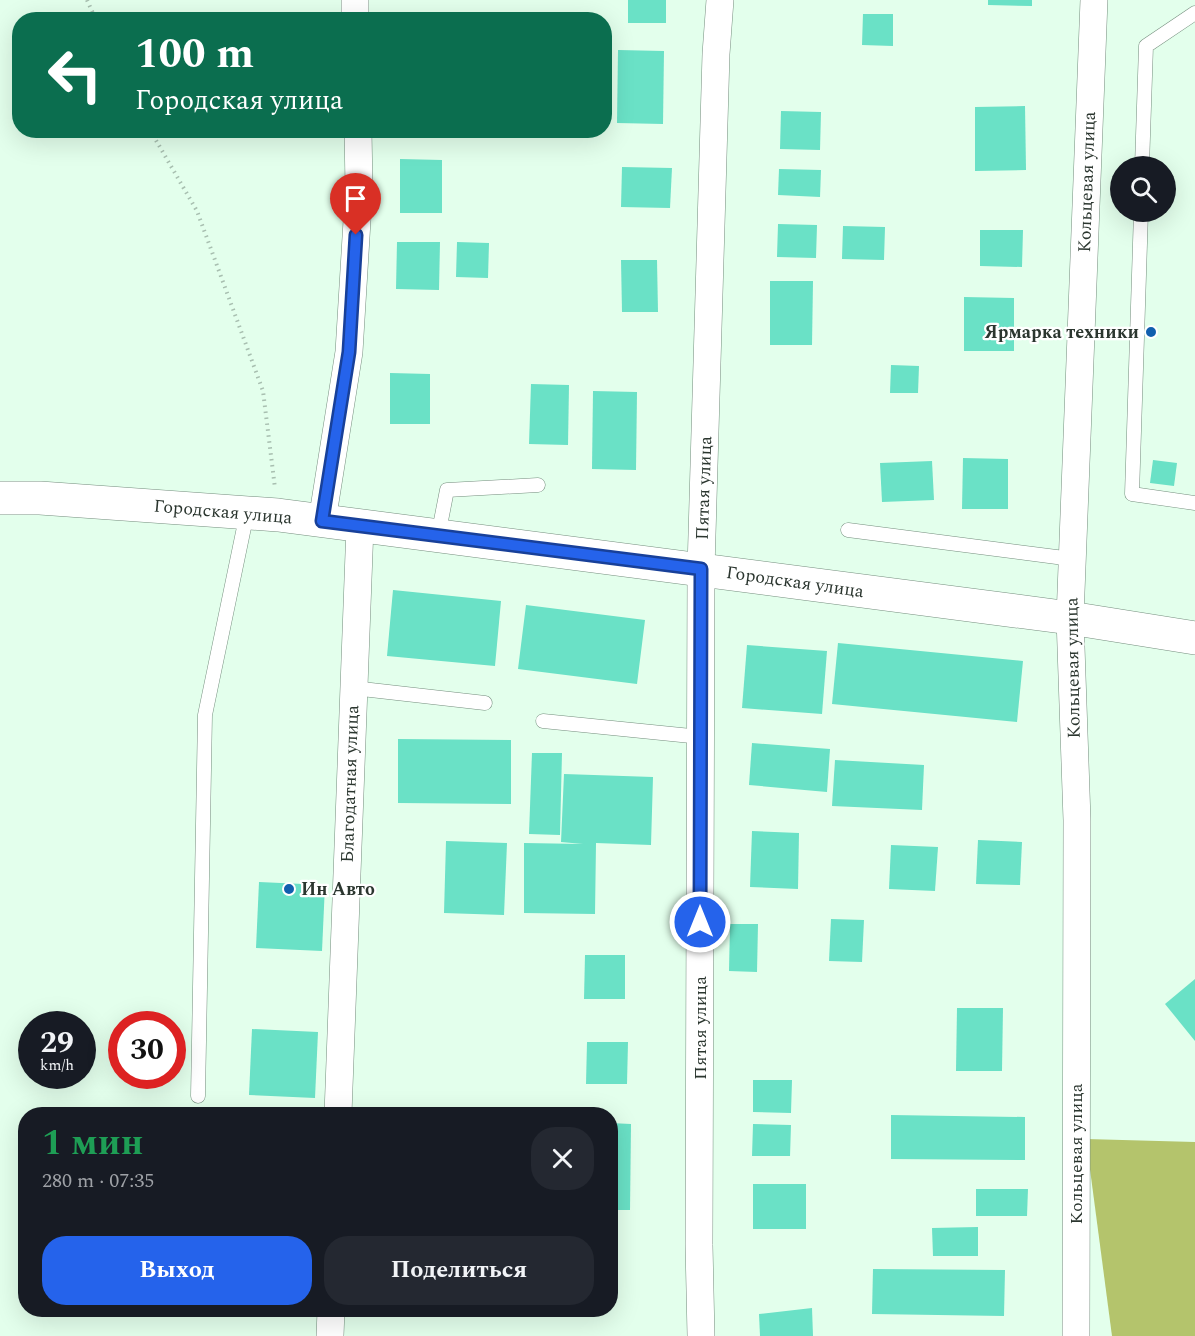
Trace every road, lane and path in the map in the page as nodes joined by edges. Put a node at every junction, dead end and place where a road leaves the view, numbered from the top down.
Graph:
1 (720, 0) edge
2 (1094, 0) edge
3 (1195, 13) edge
4 (155, 138) edge
5 (358, 138) edge
6 (1142, 156) edge
7 (1141, 222) edge
8 (538, 485) dead end
9 (0, 498) edge
10 (1195, 503) edge
11 (262, 514) junction
12 (322, 521) junction
13 (360, 526) junction
14 (848, 530) dead end
15 (438, 536) junction
16 (1072, 559) junction
17 (701, 569) junction
18 (1070, 618) junction
19 (1195, 638) edge
20 (353, 688) junction
21 (484, 703) dead end
22 (543, 722) dead end
23 (701, 737) junction
24 (198, 1096) dead end
25 (338, 1107) edge
26 (331, 1317) edge
27 (330, 1336) edge
28 (701, 1336) edge
29 (1076, 1336) edge

1 - 17 street, Пятая улица
2 - 16 street, Кольцевая улица
3 - 6 lane
4 - 11 path
5 - 12 street
7 - 10 lane
8 - 15 lane
9 - 11 street, Городская улица
11 - 12 street, Городская улица
11 - 24 lane
12 - 13 street, Городская улица
13 - 15 street, Городская улица
13 - 20 street, Благодатная улица
14 - 16 lane
15 - 17 street, Городская улица
16 - 18 street, Кольцевая улица
17 - 18 street, Городская улица
17 - 23 street, Пятая улица
18 - 19 street, Городская улица
18 - 29 street, Кольцевая улица
20 - 21 lane
20 - 25 street, Благодатная улица
22 - 23 lane
23 - 28 street, Пятая улица
26 - 27 street

